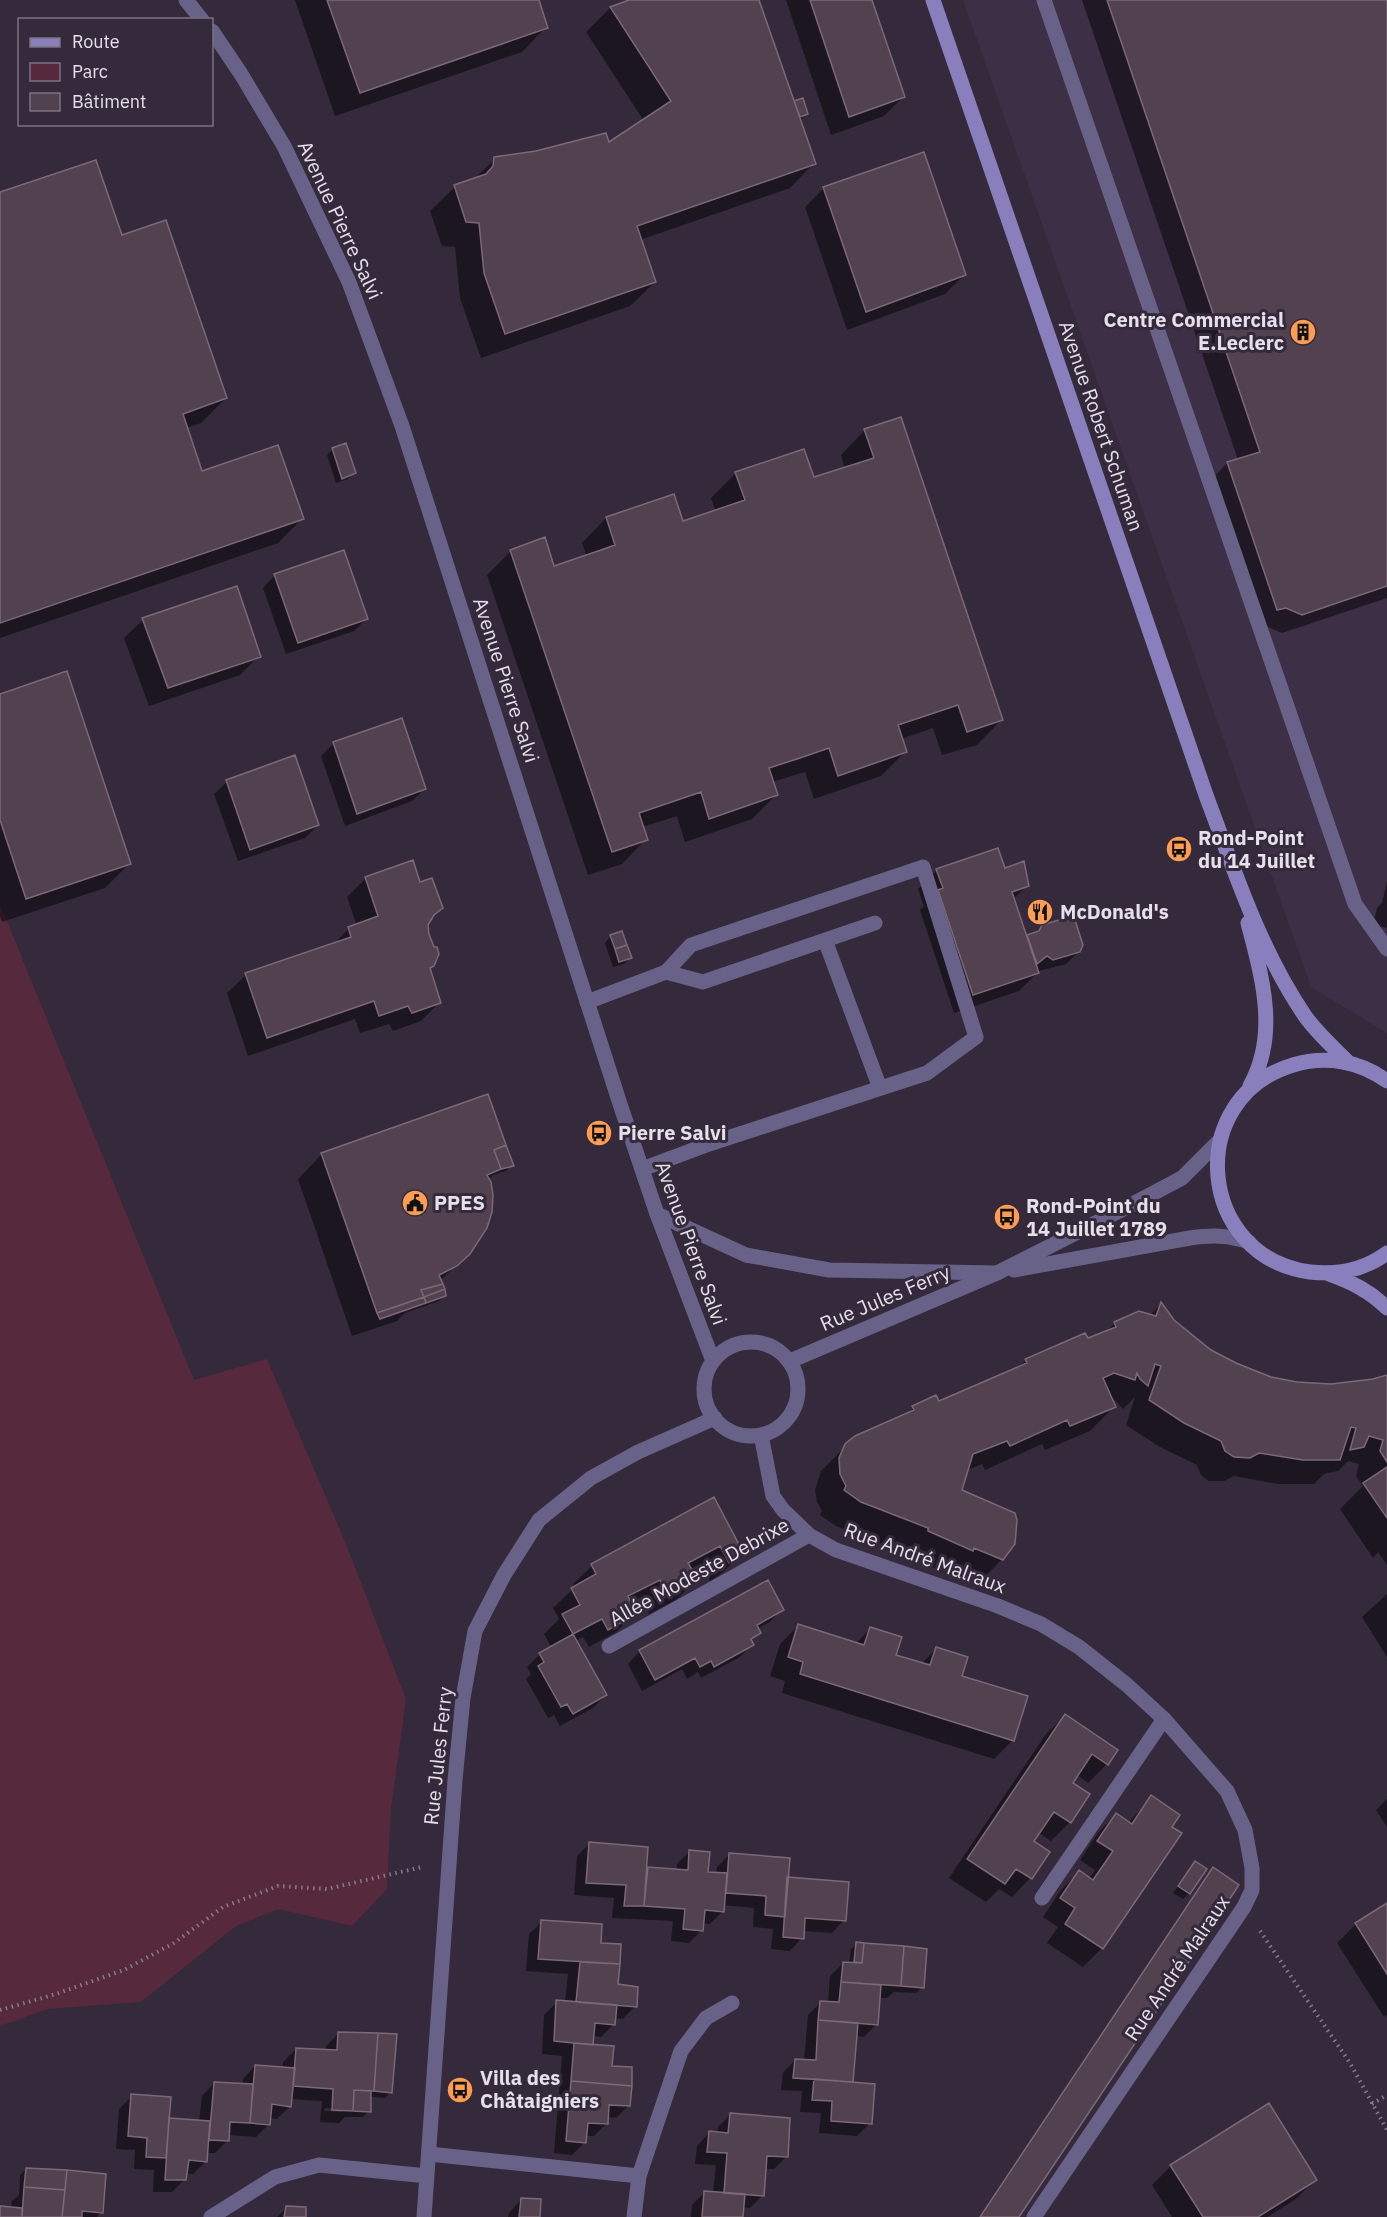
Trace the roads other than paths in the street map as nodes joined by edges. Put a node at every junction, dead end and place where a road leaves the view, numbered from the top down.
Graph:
1 (186, 0) edge
2 (933, 0) edge
3 (1044, 0) edge
4 (200, 18) edge
5 (213, 32) edge
6 (1232, 865) junction
7 (875, 923) dead end
8 (825, 940) junction
9 (1387, 950) edge
10 (666, 972) junction
11 (587, 1002) junction
12 (1349, 1063) junction
13 (1387, 1081) edge
14 (880, 1088) junction
15 (1245, 1094) junction
16 (1218, 1142) junction
17 (642, 1169) junction
18 (657, 1214) junction
19 (1249, 1242) junction
20 (1387, 1253) edge
21 (996, 1273) junction
22 (1329, 1274) junction
23 (1387, 1308) edge
24 (713, 1361) junction
25 (790, 1361) junction
26 (715, 1418) junction
27 (761, 1435) junction
28 (809, 1535) junction
29 (609, 1646) dead end
30 (1164, 1719) junction
31 (1042, 1898) dead end
32 (732, 2003) dead end
33 (429, 2154) junction
34 (428, 2176) junction
35 (639, 2176) junction
36 (211, 2217) edge
37 (424, 2217) edge
38 (634, 2217) edge
39 (1034, 2217) edge

1 - 4 street
2 - 6 main road, Avenue Robert Schuman
3 - 9 street
5 - 11 street, Avenue Pierre Salvi
6 - 12 main road, Avenue Robert Schuman
6 - 15 main road, Avenue Robert Schuman
7 - 8 street
8 - 10 street
8 - 14 street
10 - 11 street
10 - 14 street
11 - 17 street, Avenue Pierre Salvi
12 - 13 main road
12 - 15 main road
14 - 17 street
15 - 16 main road
16 - 19 main road
16 - 21 street, Rue Jules Ferry
17 - 18 street, Avenue Pierre Salvi
18 - 21 street
18 - 24 street, Avenue Pierre Salvi
19 - 21 street, Rue Jules Ferry
19 - 22 main road
20 - 22 main road
21 - 25 street, Rue Jules Ferry
22 - 23 main road
24 - 25 street
24 - 26 street
25 - 27 street
26 - 27 street
26 - 33 street, Rue Jules Ferry
27 - 28 street, Rue André Malraux
28 - 29 street, Allée Modeste Debrixe
28 - 30 street, Rue André Malraux
30 - 31 street
30 - 39 street, Rue André Malraux
32 - 35 street
33 - 34 street, Rue Jules Ferry
33 - 35 street
34 - 36 street
34 - 37 street, Rue Jules Ferry
35 - 38 street

